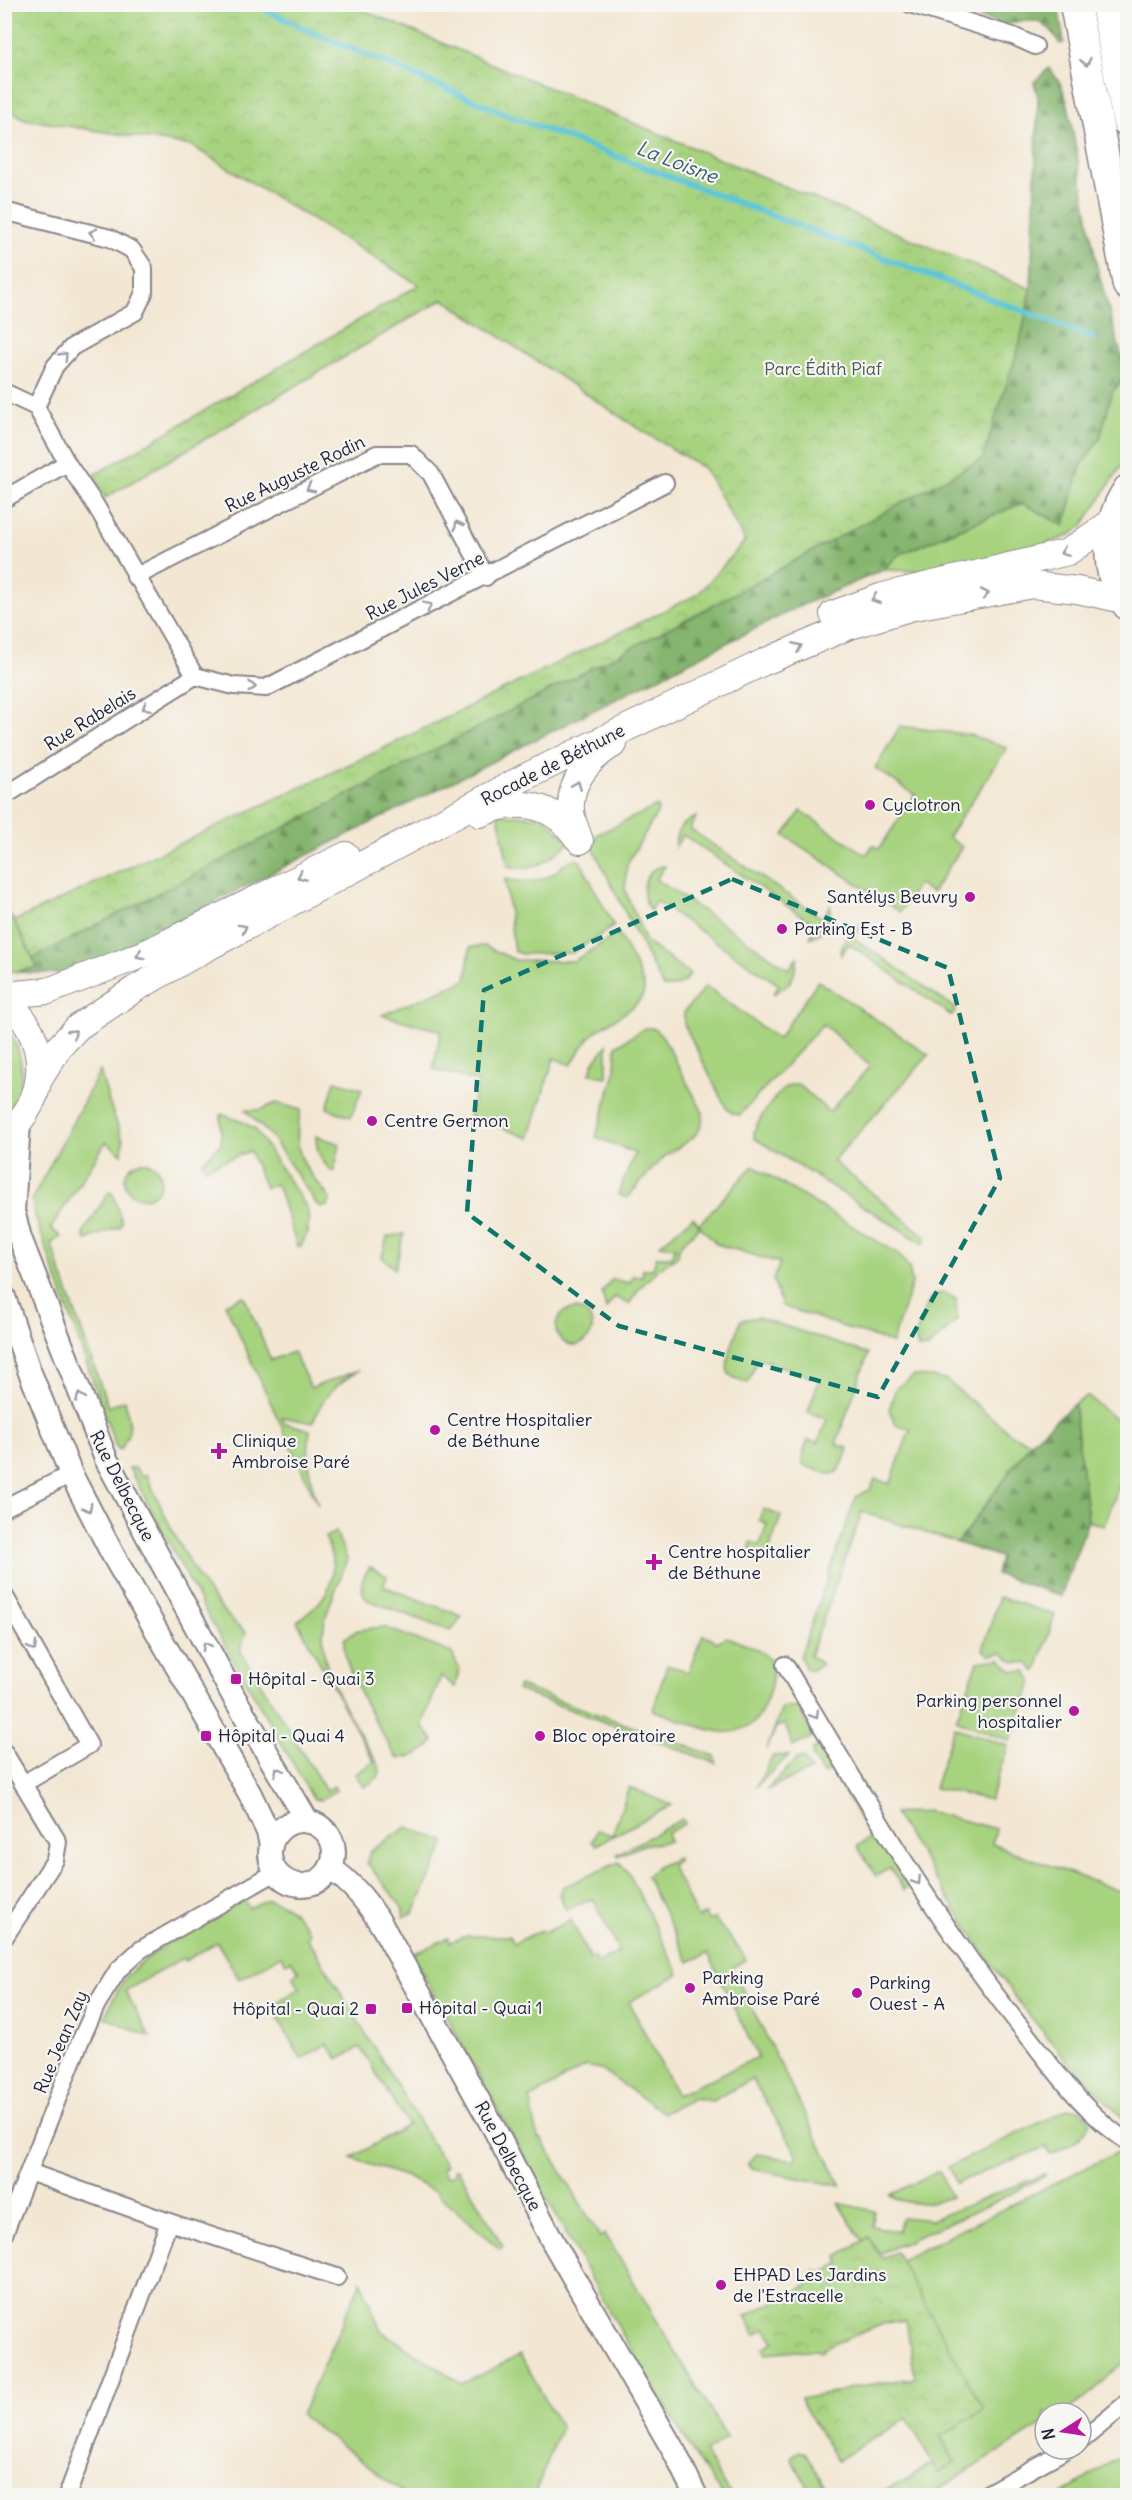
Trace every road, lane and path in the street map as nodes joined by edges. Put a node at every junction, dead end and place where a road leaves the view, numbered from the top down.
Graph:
1 (910, 4) edge
2 (1076, 4) edge
3 (1106, 4) edge
4 (1035, 46) dead end
5 (1121, 53) edge
6 (1128, 122) edge
7 (4, 212) edge
8 (1128, 285) edge
9 (4, 392) edge
10 (36, 407) junction
11 (67, 463) junction
12 (665, 483) dead end
13 (1128, 490) edge
14 (4, 499) edge
15 (1113, 521) junction
16 (135, 577) junction
17 (486, 577) junction
18 (1126, 602) edge
19 (195, 676) junction
20 (707, 689) junction
21 (4, 793) edge
22 (389, 850) junction
23 (4, 997) edge
24 (39, 1080) junction
25 (12, 1130) edge
26 (4, 1297) edge
27 (71, 1474) junction
28 (4, 1508) edge
29 (4, 1596) edge
30 (785, 1665) dead end
31 (4, 1752) edge
32 (23, 1784) junction
33 (308, 1822) junction
34 (271, 1845) junction
35 (330, 1868) junction
36 (276, 1872) junction
37 (4, 1938) edge
38 (1128, 2142) edge
39 (29, 2172) junction
40 (169, 2222) junction
41 (4, 2234) edge
42 (337, 2277) dead end
43 (1128, 2402) edge
44 (1093, 2432) edge
45 (675, 2453) junction
46 (1046, 2461) edge
47 (67, 2496) edge
48 (696, 2496) edge
49 (713, 2496) edge
50 (983, 2496) edge

1 - 4 street
2 -> 8 highway
3 - 5 highway
5 - 6 highway
10 -> 7 street
9 - 10 street
10 - 11 street
11 - 14 street
11 - 16 street
12 - 17 street, Rue Jules Verne
13 - 15 highway
15 - 18 highway
15 -> 23 main road, Rocade de Béthune
17 -> 16 street, Rue Auguste Rodin
16 - 19 street
19 -> 17 street, Rue Jules Verne
20 -> 18 main road, Rocade de Béthune
19 -> 21 street, Rue Rabelais
20 - 22 main road, Rocade de Béthune
22 -> 20 main road
24 -> 22 main road, Rocade de Béthune
23 - 24 main road
24 - 25 main road
33 -> 25 street, Rue Delbecque
26 - 27 street, Rue Delbecque
27 - 28 street
27 -> 34 street, Rue Delbecque
29 -> 32 street
30 -> 38 street
31 - 32 street
32 - 37 street
33 - 34 street
33 - 35 street
34 - 36 street
35 - 36 street
35 - 45 street, Rue Delbecque
36 - 39 street, Rue Jean Zay
39 - 40 street
39 - 41 street, Rue Jean Zay
40 - 42 street
40 - 47 street
43 - 44 street
45 - 48 street, Rue Delbecque
45 - 49 street, Rue Delbecque
46 - 50 street

